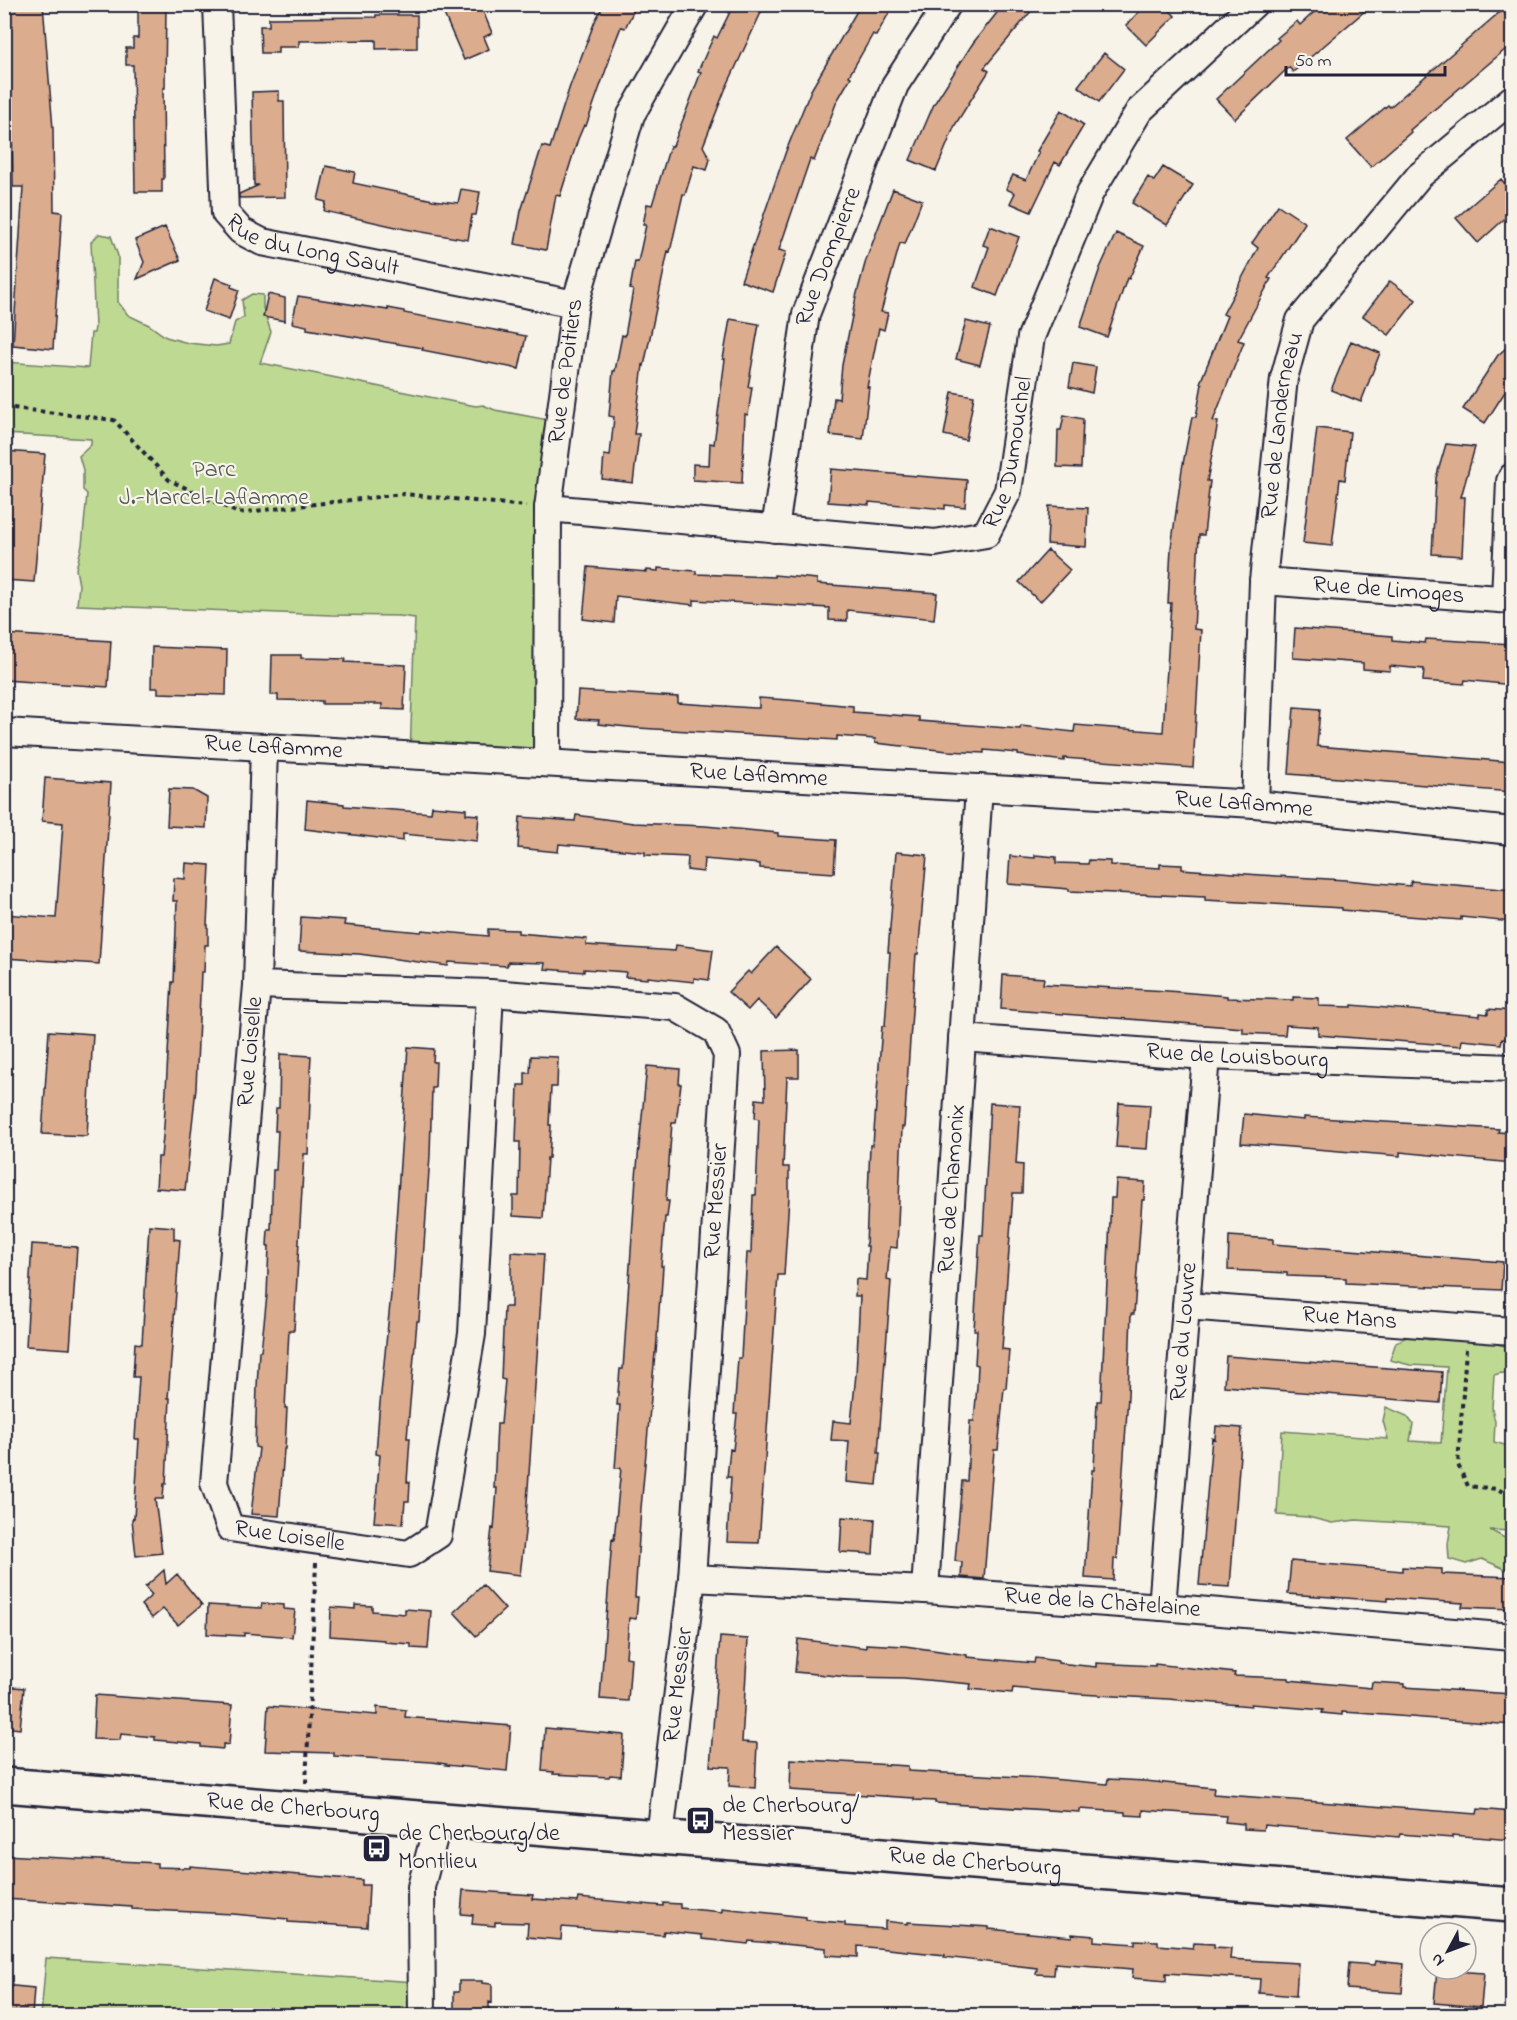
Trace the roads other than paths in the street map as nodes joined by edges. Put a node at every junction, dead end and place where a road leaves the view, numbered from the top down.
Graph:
1 (217, 4) edge
2 (695, 4) edge
3 (948, 4) edge
4 (1254, 4) edge
5 (1512, 99) edge
6 (575, 304) junction
7 (1512, 477) edge
8 (548, 508) junction
9 (775, 529) junction
10 (1263, 581) junction
11 (1509, 600) edge
12 (4, 732) edge
13 (264, 747) junction
14 (547, 763) junction
15 (979, 788) junction
16 (1255, 804) junction
17 (1512, 831) edge
18 (257, 985) junction
19 (490, 993) junction
20 (962, 1038) junction
21 (1206, 1056) junction
22 (1512, 1068) edge
23 (1186, 1306) junction
24 (1512, 1331) edge
25 (692, 1578) junction
26 (925, 1590) junction
27 (1162, 1607) junction
28 (1512, 1637) edge
29 (4, 1785) edge
30 (439, 1818) junction
31 (660, 1836) junction
32 (1512, 1905) edge
33 (422, 2016) edge

1 - 6 street, Rue du Long Sault
2 - 6 street, Rue de Poitiers
3 - 9 street, Rue Dompierre
4 - 9 street, Rue Dumouchel
5 - 10 street, Rue de Landerneau
6 - 8 street, Rue de Poitiers
7 - 11 street
8 - 9 street, Rue Dumouchel
8 - 14 street, Rue de Poitiers
10 - 11 street, Rue de Limoges
10 - 16 street, Rue de Landerneau
12 - 13 street, Rue Laflamme
13 - 14 street, Rue Laflamme
13 - 18 street, Rue Loiselle
14 - 15 street, Rue Laflamme
15 - 16 street, Rue Laflamme
15 - 20 street, Rue de Chamonix
16 - 17 street, Rue Laflamme
18 - 19 street, Rue Messier
18 - 19 street, Rue Loiselle
19 - 25 street, Rue Messier
20 - 21 street, Rue de Louisbourg
20 - 26 street, Rue de Chamonix
21 - 22 street, Rue de Louisbourg
21 - 23 street, Rue du Louvre
23 - 24 street, Rue Mans
23 - 27 street, Rue du Louvre
25 - 26 street, Rue de la Chatelaine
25 - 31 street, Rue Messier
26 - 27 street, Rue de la Chatelaine
27 - 28 street, Rue de la Chatelaine
29 - 30 street, Rue de Cherbourg
30 - 31 street, Rue de Cherbourg
30 - 33 street
31 - 32 street, Rue de Cherbourg

